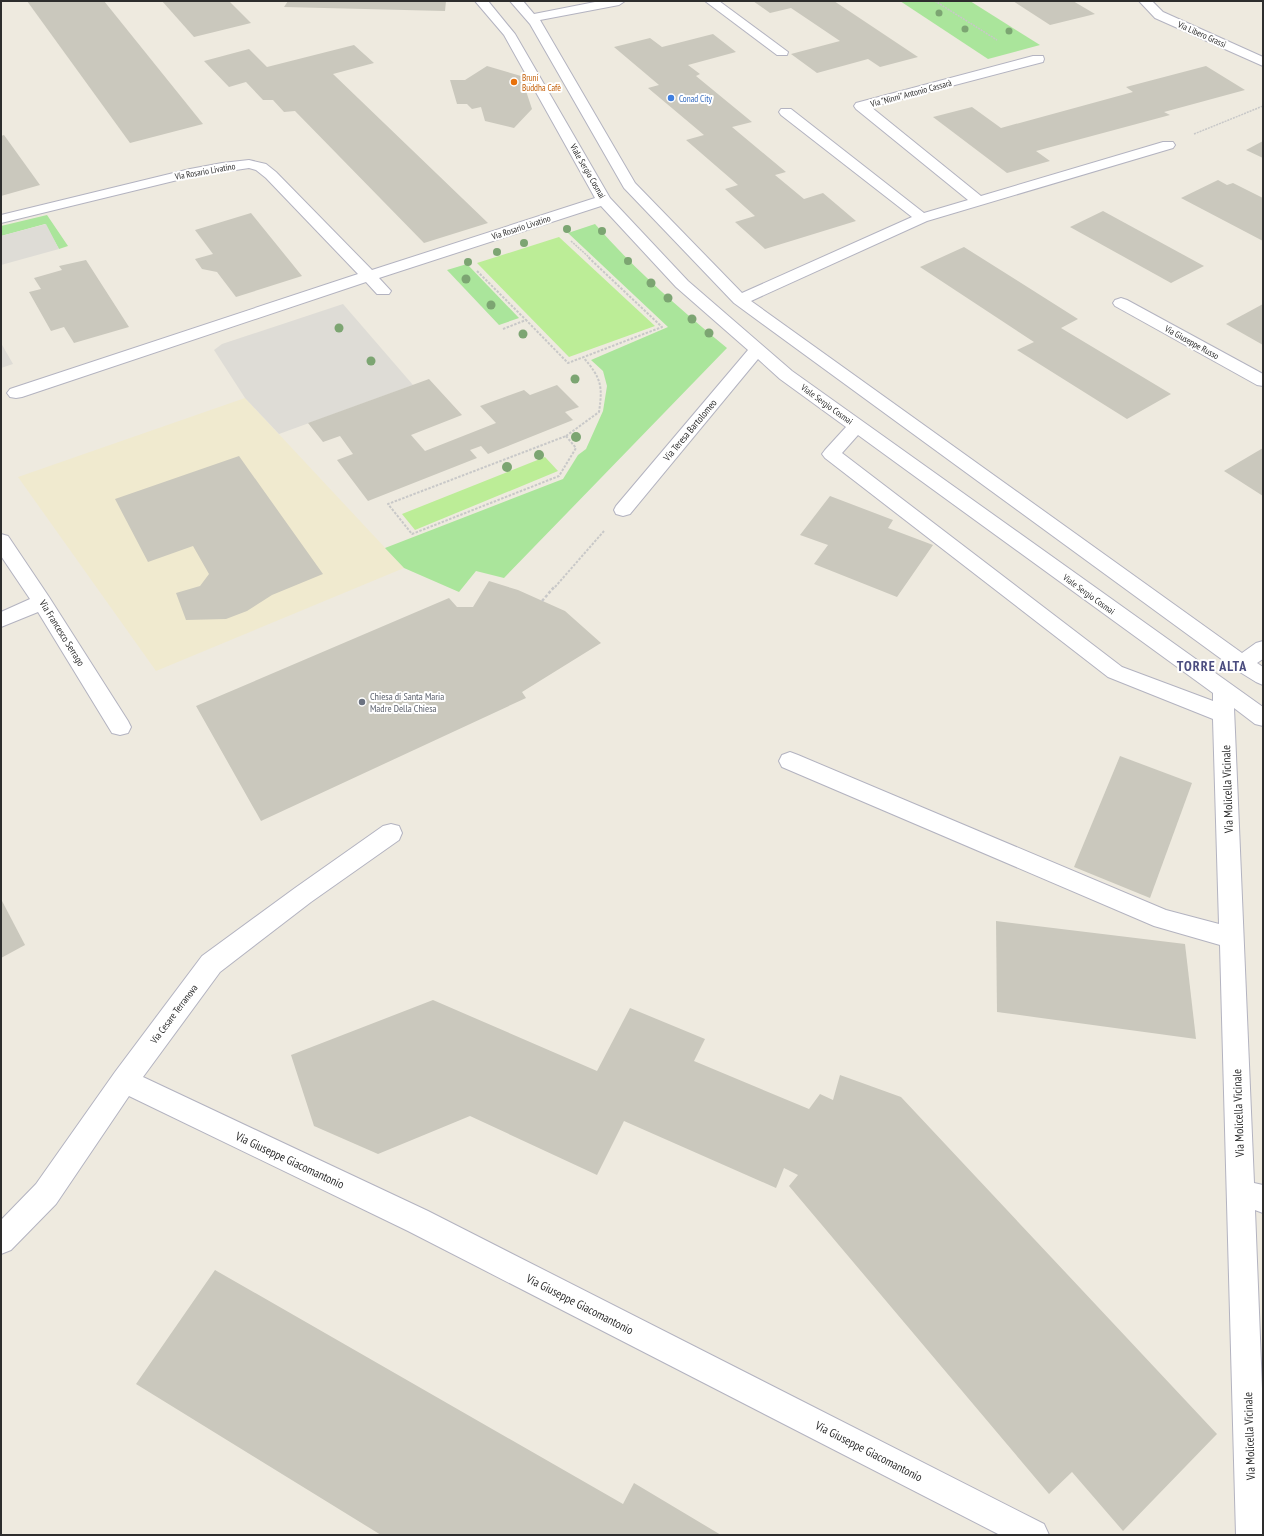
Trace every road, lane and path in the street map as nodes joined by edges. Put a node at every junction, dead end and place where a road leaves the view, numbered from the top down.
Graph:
1 (481, 1) edge
2 (516, 1) edge
3 (618, 1) edge
4 (711, 1) edge
5 (935, 1) edge
6 (1145, 1) edge
7 (531, 18) junction
8 (1002, 44) dead end
9 (782, 52) dead end
10 (1038, 59) dead end
11 (1263, 62) edge
12 (1263, 106) edge
13 (786, 112) dead end
14 (1168, 145) joint
15 (604, 200) junction
16 (979, 201) junction
17 (922, 218) junction
18 (1, 219) edge
19 (570, 240) dead end
20 (472, 266) dead end
21 (369, 276) junction
22 (383, 291) dead end
23 (740, 300) junction
24 (1121, 303) dead end
25 (526, 320) junction
26 (502, 329) dead end
27 (757, 350) junction
28 (583, 357) junction
29 (1263, 381) edge
30 (16, 393) dead end
31 (857, 426) junction
32 (566, 436) junction
33 (623, 510) joint
34 (1, 541) edge
35 (542, 601) dead end
36 (42, 602) junction
37 (1, 620) edge
38 (1263, 648) edge
39 (1242, 664) junction
40 (1263, 677) edge
41 (1224, 702) junction
42 (1263, 718) edge
43 (120, 727) dead end
44 (790, 761) dead end
45 (392, 833) dead end
46 (1231, 938) junction
47 (124, 1081) junction
48 (1252, 1196) edge
49 (1, 1240) edge
50 (1033, 1535) edge
51 (1252, 1535) edge

1 - 15 street, Viale Sergio Cosmai
2 - 7 street
3 - 7 street
4 - 9 street
5 - 8 path
6 - 11 street, Via Libero Grassi
7 - 23 street
10 - 16 street, Via "Ninni" Antonio Cassarà
12 - 14 path
13 - 17 street
14 - 16 street
15 - 21 street, Via Rosario Livatino
15 - 27 street, Viale Sergio Cosmai
16 - 17 street
17 - 23 street
18 - 21 street, Via Rosario Livatino
19 - 28 path
20 - 25 path
21 - 22 street
21 - 30 street, Via Rosario Livatino
23 - 39 street
24 - 29 street, Via Giuseppe Russo
25 - 26 path
25 - 28 path
27 - 31 street, Viale Sergio Cosmai
27 - 33 street, Via Teresa Bartolomeo
28 - 32 path
31 - 41 street, Viale Sergio Cosmai
31 - 41 street
32 - 32 path
33 - 35 path
34 - 36 street, Via Francesco Serrago
36 - 37 street
36 - 43 street, Via Francesco Serrago
38 - 39 street
39 - 40 street
41 - 42 street, Viale Sergio Cosmai
41 - 46 street, Via Molicella Vicinale
44 - 46 street
45 - 47 street, Via Cesare Terranova
46 - 48 street, Via Molicella Vicinale
47 - 49 street, Via Cesare Terranova
47 - 50 street, Via Giuseppe Giacomantonio
48 - 51 street, Via Molicella Vicinale

